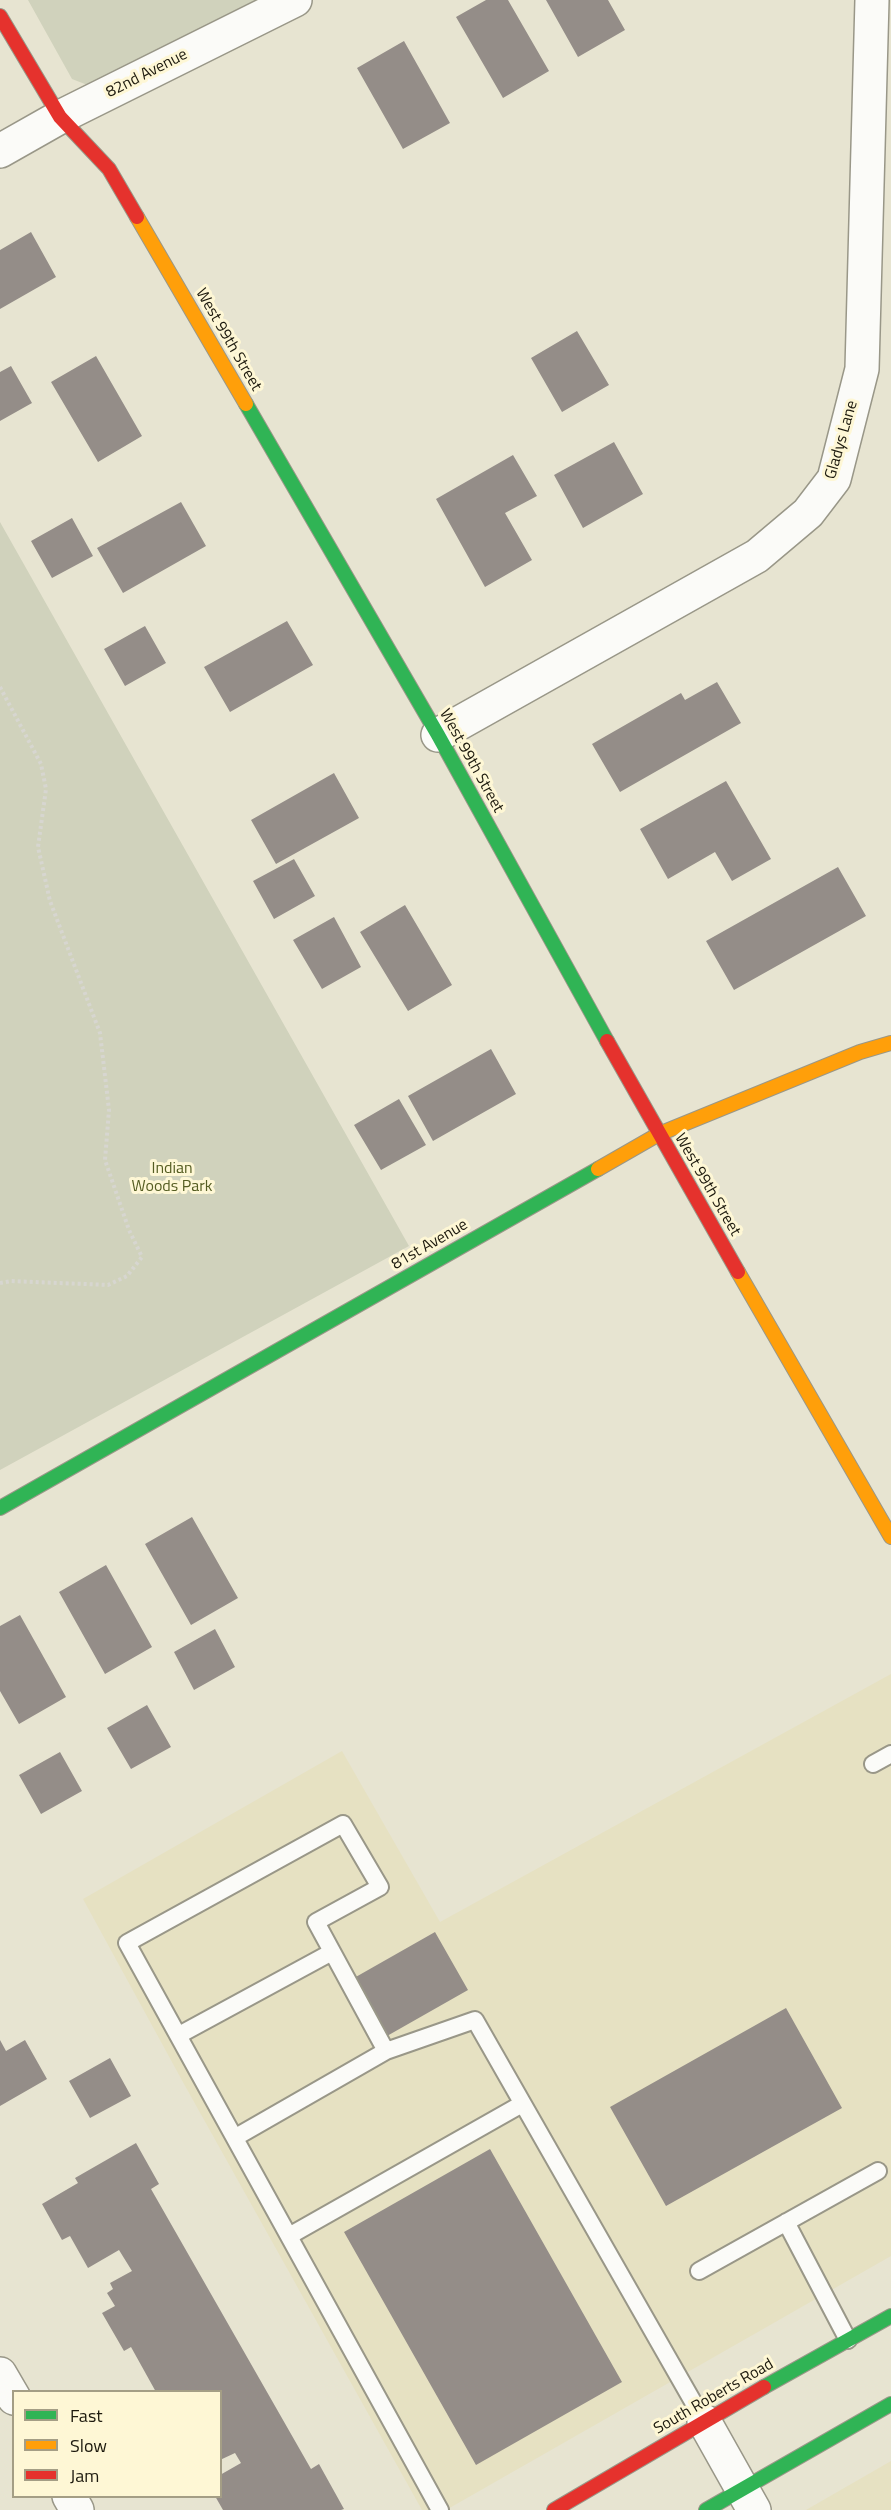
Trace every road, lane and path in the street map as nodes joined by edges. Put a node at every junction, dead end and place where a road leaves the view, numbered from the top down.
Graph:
1 (295, 0) edge
2 (872, 0) edge
3 (0, 16) edge
4 (60, 117) junction
5 (0, 151) edge
6 (0, 687) edge
7 (438, 735) junction
8 (891, 1043) edge
9 (659, 1134) junction
10 (0, 1283) edge
11 (0, 1508) edge
12 (891, 1537) edge
13 (891, 1754) edge
14 (873, 1764) dead end
15 (332, 1952) junction
16 (179, 2035) junction
17 (386, 2051) junction
18 (522, 2104) junction
19 (236, 2137) junction
20 (878, 2171) dead end
21 (786, 2222) junction
22 (290, 2236) junction
23 (699, 2271) dead end
24 (891, 2316) edge
25 (848, 2340) junction
26 (0, 2374) edge
27 (12, 2395) edge
28 (891, 2404) edge
29 (704, 2421) junction
30 (748, 2500) edge
31 (440, 2510) edge
32 (554, 2510) edge
33 (706, 2510) edge

1 - 4 street, 82nd Avenue
2 - 7 street, Gladys Lane
3 - 4 street, West 99th Street
4 - 5 street, 82nd Avenue
4 - 7 street, West 99th Street
6 - 10 path
7 - 9 street, West 99th Street
8 - 9 street, 81st Avenue
9 - 11 street, 81st Avenue
9 - 12 street, West 99th Street
13 - 14 lane
15 - 16 lane
15 - 16 lane
15 - 17 lane
16 - 19 lane
17 - 18 lane
17 - 19 lane
18 - 22 lane
18 - 29 lane
19 - 22 lane
20 - 21 lane
21 - 23 lane
21 - 25 lane
22 - 31 lane
24 - 25 street, South Roberts Road
25 - 29 street, South Roberts Road
26 - 27 street
28 - 30 street
29 - 30 street
29 - 32 street, South Roberts Road
30 - 33 street

